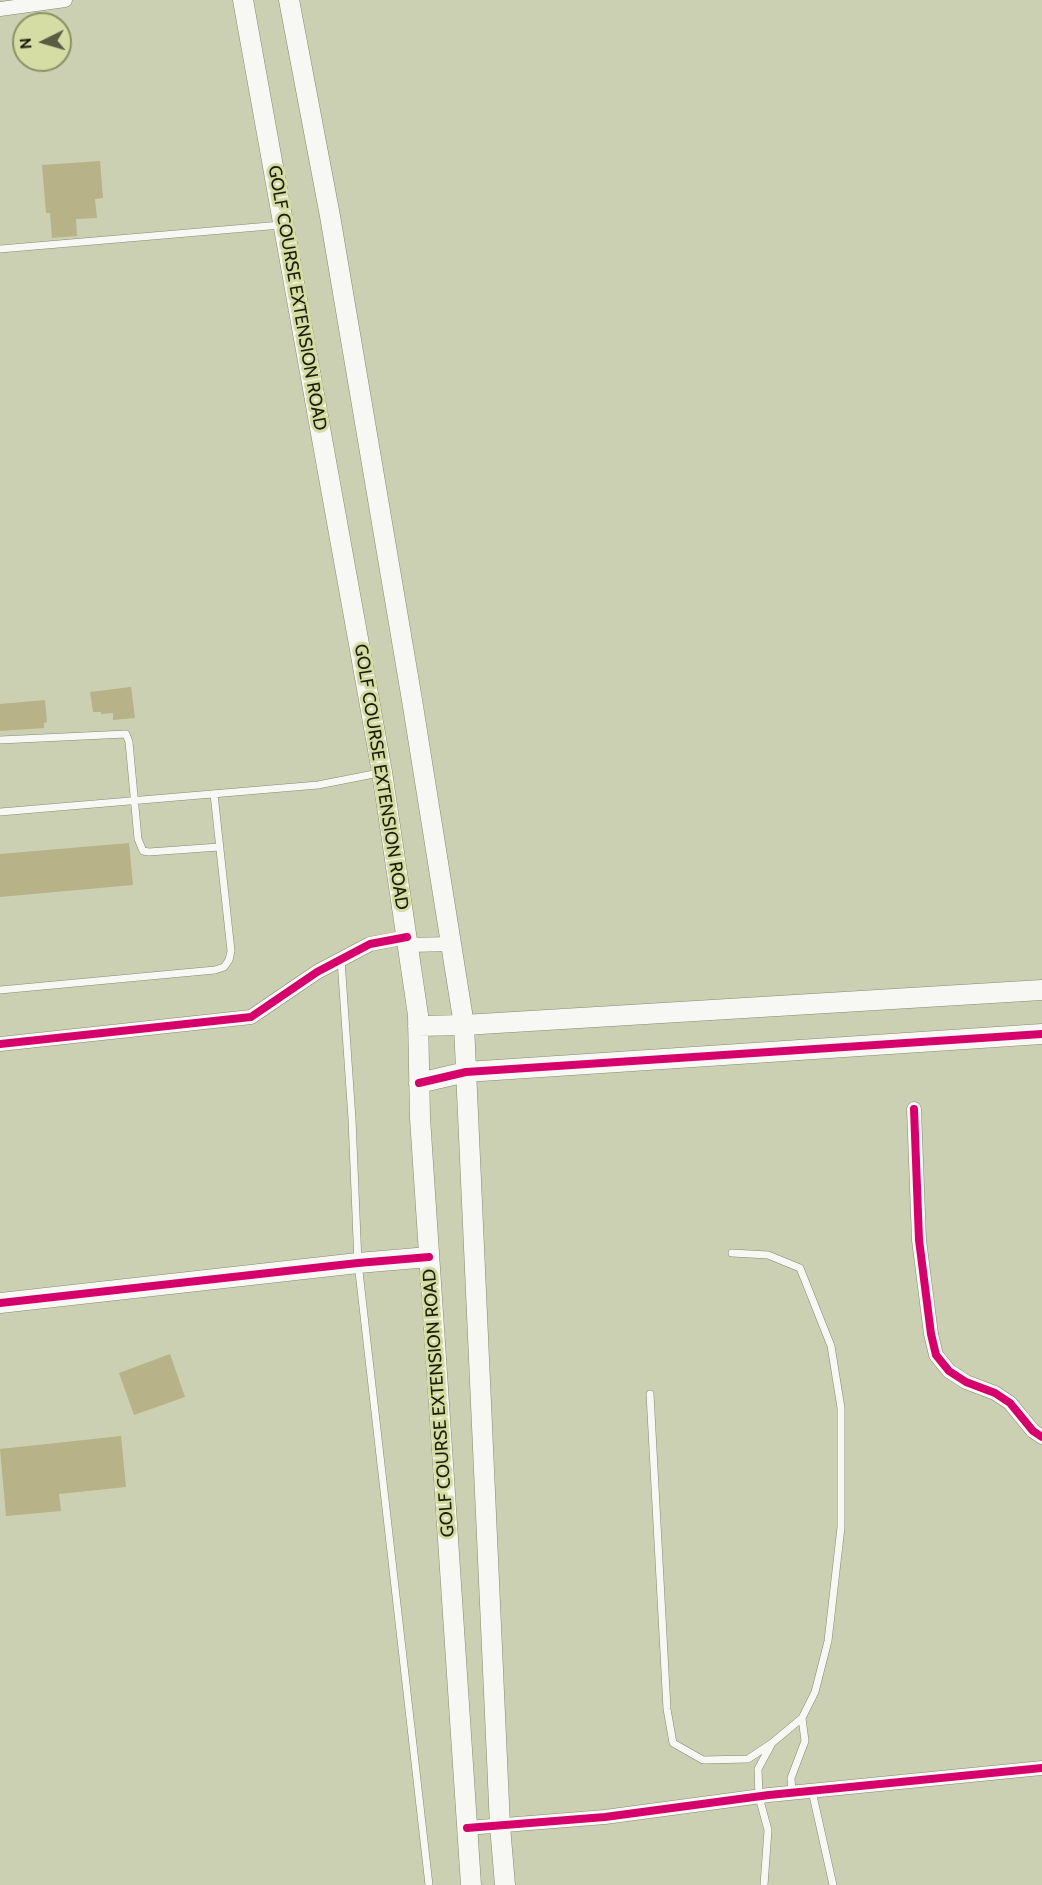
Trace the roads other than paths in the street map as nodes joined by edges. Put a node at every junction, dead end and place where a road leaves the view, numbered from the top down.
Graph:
1 (65, 0) edge
2 (243, 0) edge
3 (289, 0) edge
4 (0, 9) edge
5 (284, 225) junction
6 (0, 249) edge
7 (0, 740) edge
8 (382, 772) junction
9 (214, 794) junction
10 (135, 801) junction
11 (0, 812) edge
12 (219, 847) junction
13 (408, 941) junction
14 (452, 944) junction
15 (341, 960) junction
16 (0, 990) edge
17 (1042, 990) edge
18 (464, 1025) junction
19 (418, 1026) junction
20 (1042, 1034) edge
21 (0, 1044) edge
22 (466, 1072) junction
23 (419, 1083) junction
24 (914, 1109) dead end
25 (732, 1253) dead end
26 (429, 1257) junction
27 (357, 1263) junction
28 (0, 1303) edge
29 (650, 1394) dead end
30 (1042, 1437) edge
31 (802, 1718) junction
32 (772, 1743) junction
33 (1042, 1768) edge
34 (812, 1791) junction
35 (792, 1792) junction
36 (759, 1797) junction
37 (500, 1826) junction
38 (467, 1828) junction
39 (429, 1885) edge
40 (471, 1885) edge
41 (505, 1885) edge
42 (764, 1885) edge
43 (833, 1885) edge

1 - 4 street
2 - 5 main road, GOLF COURSE EXTENSION ROAD
3 - 14 main road
5 - 6 lane
5 - 8 main road, GOLF COURSE EXTENSION ROAD
7 - 10 lane
8 - 9 lane
8 - 13 main road, GOLF COURSE EXTENSION ROAD
9 - 10 lane
9 - 12 lane
10 - 11 lane
10 - 12 lane
12 - 16 lane
13 - 14 street
13 - 15 street
13 - 19 main road, GOLF COURSE EXTENSION ROAD
14 - 18 main road
15 - 21 street
15 - 27 lane
17 - 18 main road
18 - 19 main road
18 - 22 main road
19 - 23 main road, GOLF COURSE EXTENSION ROAD
20 - 22 main road
22 - 23 main road
22 - 37 main road
23 - 26 main road, GOLF COURSE EXTENSION ROAD
24 - 30 street
25 - 31 lane
26 - 27 main road
26 - 38 main road, GOLF COURSE EXTENSION ROAD
27 - 28 main road
27 - 39 lane
29 - 32 lane
31 - 32 lane
31 - 35 lane
32 - 36 lane
33 - 34 street
34 - 35 street
34 - 43 lane
35 - 36 street
36 - 37 street
36 - 42 lane
37 - 38 street
37 - 41 main road
38 - 40 main road, GOLF COURSE EXTENSION ROAD

